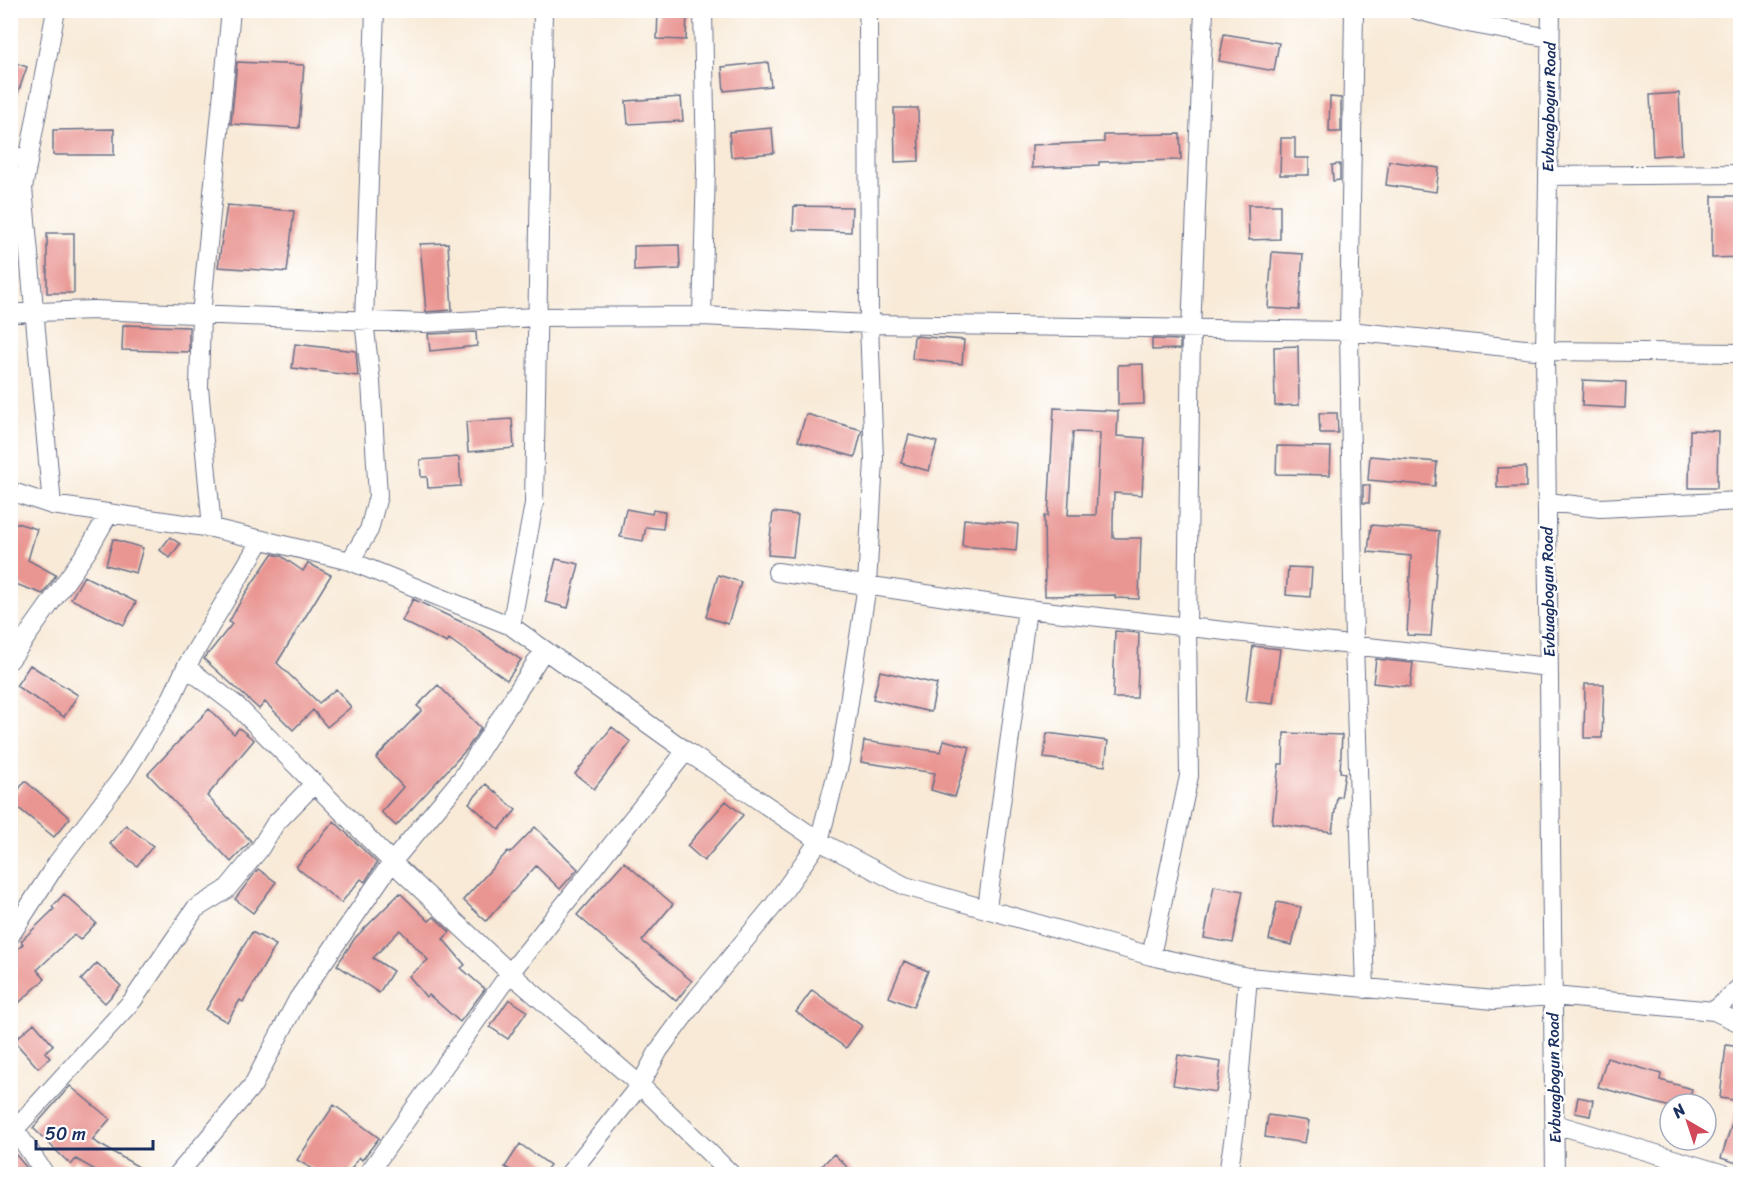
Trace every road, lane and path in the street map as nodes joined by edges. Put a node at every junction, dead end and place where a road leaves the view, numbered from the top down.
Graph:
1 (56, 10) edge
2 (231, 10) edge
3 (375, 10) edge
4 (543, 10) edge
5 (703, 10) edge
6 (868, 10) edge
7 (1204, 10) edge
8 (1354, 10) edge
9 (1417, 10) edge
10 (1551, 10) edge
11 (1550, 38) junction
12 (10, 153) edge
13 (28, 162) junction
14 (1740, 174) edge
15 (1548, 176) junction
16 (34, 312) junction
17 (10, 313) edge
18 (201, 315) junction
19 (702, 316) junction
20 (536, 317) junction
21 (364, 321) junction
22 (869, 324) junction
23 (1191, 331) junction
24 (1349, 332) junction
25 (1545, 351) junction
26 (1740, 353) edge
27 (10, 491) edge
28 (1740, 501) edge
29 (1547, 502) junction
30 (52, 506) junction
31 (108, 515) junction
32 (212, 528) junction
33 (261, 540) junction
34 (350, 561) junction
35 (777, 572) dead end
36 (867, 585) junction
37 (1027, 609) junction
38 (511, 626) junction
39 (1187, 626) junction
40 (1354, 644) junction
41 (543, 650) junction
42 (10, 660) edge
43 (186, 667) junction
44 (1549, 667) junction
45 (686, 751) junction
46 (315, 783) junction
47 (819, 841) junction
48 (392, 862) junction
49 (987, 908) junction
50 (10, 936) edge
51 (1151, 956) junction
52 (510, 973) junction
53 (1248, 977) junction
54 (1740, 987) edge
55 (1365, 989) junction
56 (1553, 996) junction
57 (1714, 1011) junction
58 (1740, 1023) edge
59 (640, 1085) junction
60 (1554, 1124) junction
61 (13, 1125) edge
62 (45, 1174) edge
63 (178, 1174) edge
64 (368, 1174) edge
65 (569, 1174) edge
66 (731, 1174) edge
67 (1228, 1174) edge
68 (1555, 1174) edge
69 (1724, 1174) edge

1 - 13 street
2 - 18 street
3 - 21 street
4 - 20 street
5 - 19 street
6 - 22 street
7 - 23 street
8 - 24 street
9 - 11 street
10 - 11 street, Evbuagbogun Road
11 - 15 street, Evbuagbogun Road
12 - 13 street
13 - 16 street
14 - 15 street
15 - 25 street, Evbuagbogun Road
16 - 17 street
16 - 18 street
16 - 30 street
18 - 21 street
18 - 32 street
19 - 20 street
19 - 22 street
20 - 21 street
20 - 38 street
21 - 34 street
22 - 23 street
22 - 36 street
23 - 24 street
23 - 39 street
24 - 25 street
24 - 40 street
25 - 26 street
25 - 29 street, Evbuagbogun Road
27 - 30 street
28 - 29 street
29 - 44 street, Evbuagbogun Road
30 - 31 street
31 - 32 street
31 - 42 street
32 - 33 street
33 - 34 street
33 - 43 street
34 - 38 street
35 - 36 street
36 - 37 street
36 - 47 street
37 - 39 street
37 - 49 street
38 - 41 street
39 - 40 street
39 - 51 street
40 - 44 street
40 - 55 street
41 - 45 street
41 - 48 street
43 - 46 street
43 - 50 street
44 - 56 street, Evbuagbogun Road
45 - 47 street
45 - 52 street
46 - 48 street
46 - 61 street
47 - 49 street
47 - 59 street
48 - 52 street
48 - 63 street
49 - 51 street
51 - 53 street
52 - 59 street
52 - 64 street
53 - 55 street
53 - 67 street
54 - 57 street
55 - 56 street
56 - 57 street
56 - 60 street, Evbuagbogun Road
57 - 58 street
59 - 65 street
59 - 66 street
60 - 68 street, Evbuagbogun Road
60 - 69 street
61 - 62 street

